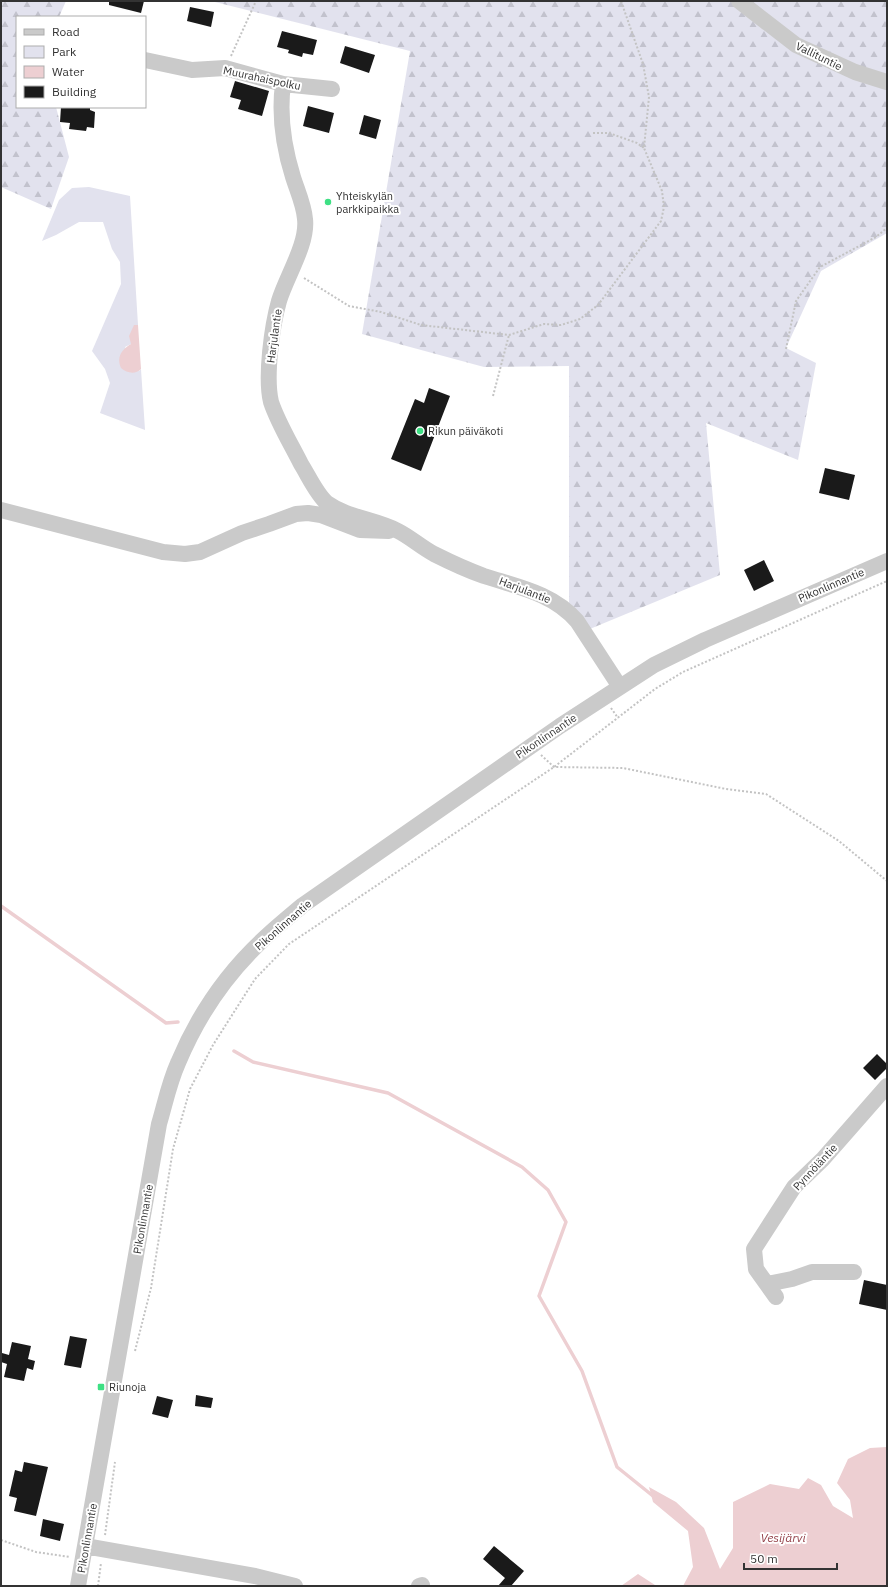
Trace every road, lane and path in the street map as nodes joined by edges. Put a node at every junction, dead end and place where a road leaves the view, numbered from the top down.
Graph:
1 (256, 1) edge
2 (620, 1) edge
3 (740, 1) edge
4 (146, 60) edge
5 (225, 68) junction
6 (887, 82) edge
7 (283, 84) junction
8 (332, 89) dead end
9 (592, 133) dead end
10 (644, 148) junction
11 (887, 228) edge
12 (290, 272) junction
13 (509, 335) junction
14 (786, 349) dead end
15 (494, 396) dead end
16 (1, 510) edge
17 (398, 531) junction
18 (887, 561) edge
19 (887, 581) edge
20 (620, 687) junction
21 (531, 746) junction
22 (554, 767) junction
23 (887, 881) edge
24 (887, 1086) edge
25 (854, 1272) dead end
26 (767, 1284) junction
27 (776, 1297) dead end
28 (134, 1351) dead end
29 (115, 1456) dead end
30 (1, 1540) edge
31 (103, 1549) junction
32 (84, 1552) junction
33 (78, 1586) edge
34 (98, 1586) edge
35 (295, 1586) edge

1 - 5 path
2 - 10 path
3 - 6 street, Vallituntie
4 - 5 street, Muurahaispolku
5 - 7 street, Muurahaispolku
7 - 8 street, Muurahaispolku
7 - 12 street, Harjulantie
9 - 10 path
10 - 13 path
11 - 14 path
12 - 13 path
12 - 17 street, Harjulantie
13 - 15 path
16 - 17 street
17 - 20 street, Harjulantie
18 - 20 street, Pikonlinnantie
19 - 22 path
20 - 21 street, Pikonlinnantie
21 - 22 path
21 - 32 street, Pikonlinnantie
22 - 23 path
22 - 28 path
24 - 26 street, Pynnöläntie
25 - 26 street
26 - 27 street, Pynnöläntie
29 - 31 path
30 - 32 path
31 - 32 street
31 - 34 path
31 - 35 street
32 - 33 street, Pikonlinnantie

